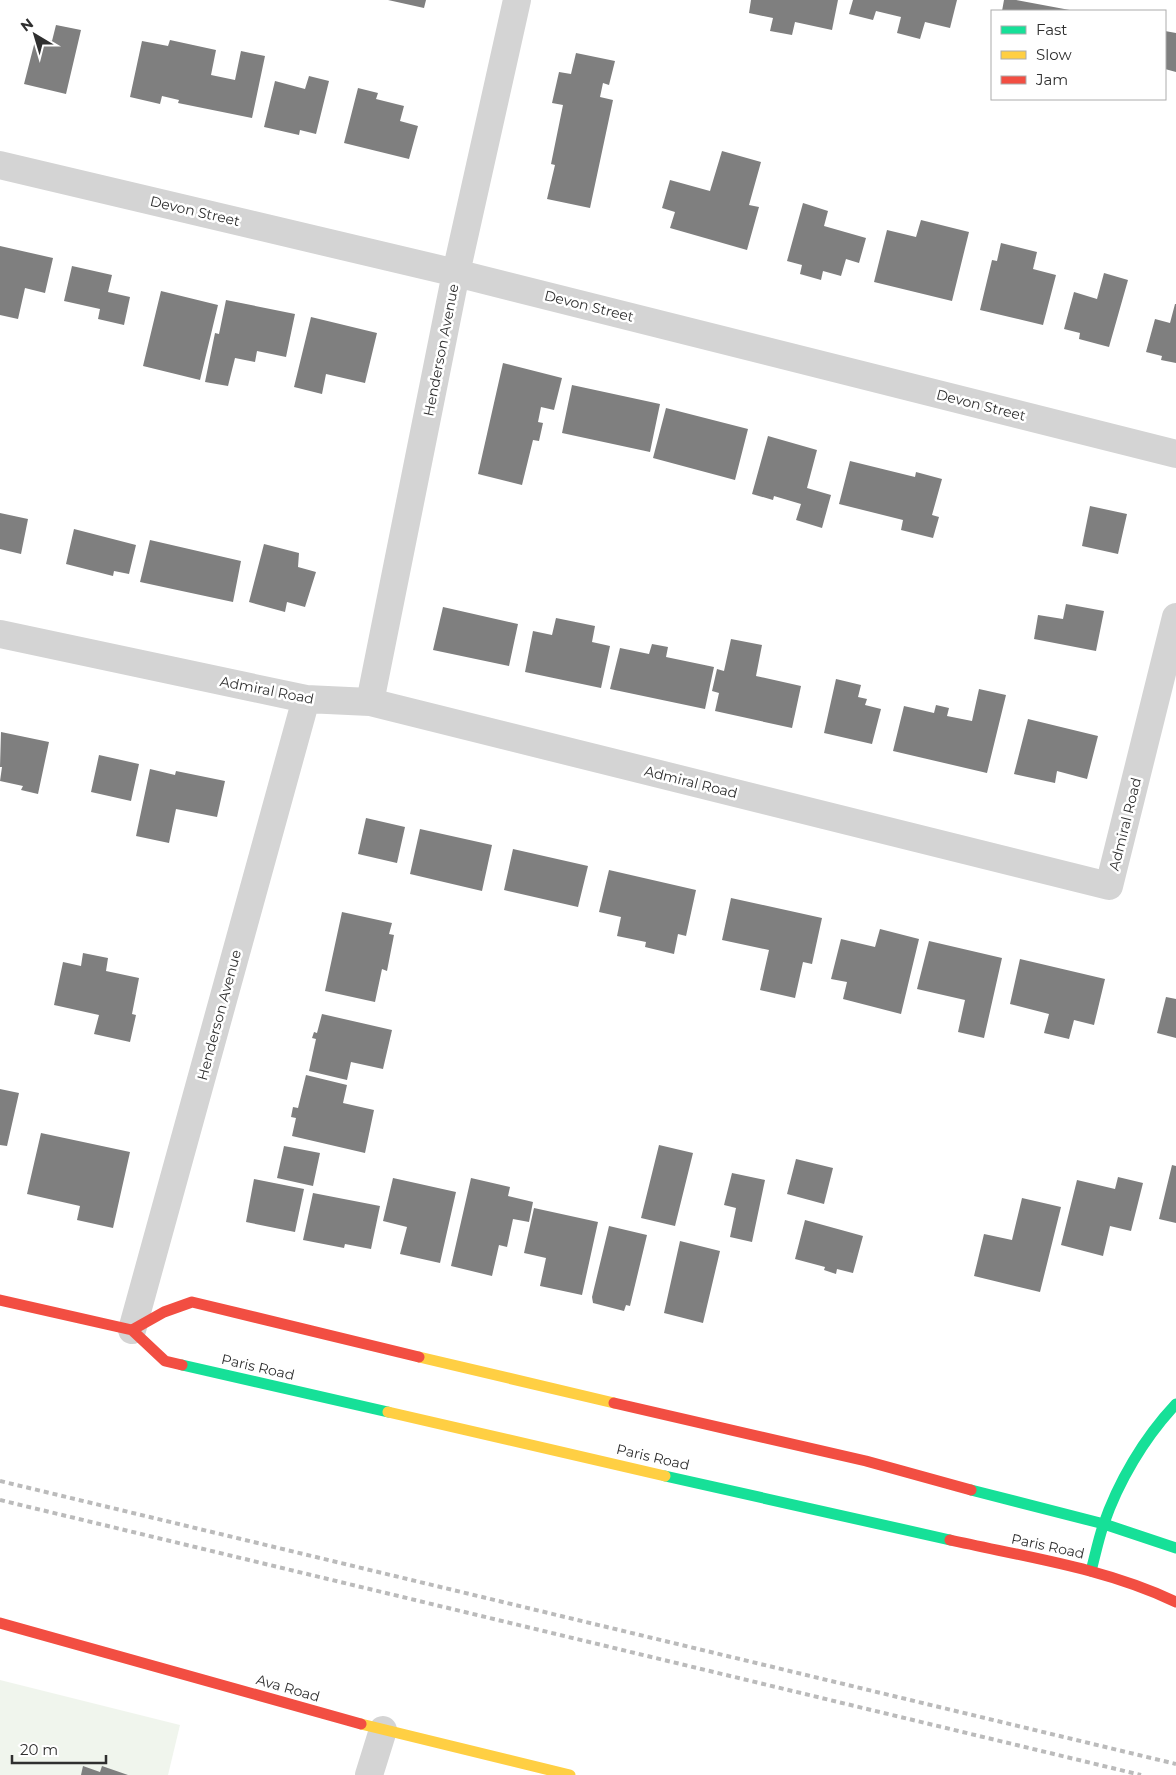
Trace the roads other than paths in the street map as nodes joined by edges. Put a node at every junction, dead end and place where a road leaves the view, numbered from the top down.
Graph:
1 (517, 0) edge
2 (0, 165) edge
3 (456, 273) junction
4 (1176, 454) edge
5 (1176, 617) edge
6 (0, 634) edge
7 (306, 699) junction
8 (370, 702) junction
9 (0, 1300) edge
10 (132, 1330) junction
11 (1176, 1404) edge
12 (1104, 1524) junction
13 (1176, 1548) edge
14 (1091, 1571) junction
15 (1176, 1602) edge
16 (0, 1623) edge
17 (383, 1730) junction
18 (369, 1775) edge
19 (570, 1775) edge

1 - 3 street, Henderson Avenue
2 - 3 street, Devon Street
3 - 4 street, Devon Street
3 - 8 street, Henderson Avenue
5 - 8 street, Admiral Road
6 - 7 street, Admiral Road
7 - 8 street, Admiral Road
7 - 10 street, Henderson Avenue
9 - 10 main road, Paris Road
10 - 12 main road
10 - 14 main road, Paris Road
11 - 12 main road
12 - 13 main road
12 - 14 main road
14 - 15 main road, Paris Road
16 - 17 main road, Ava Road
17 - 18 street
17 - 19 main road, Ava Road

